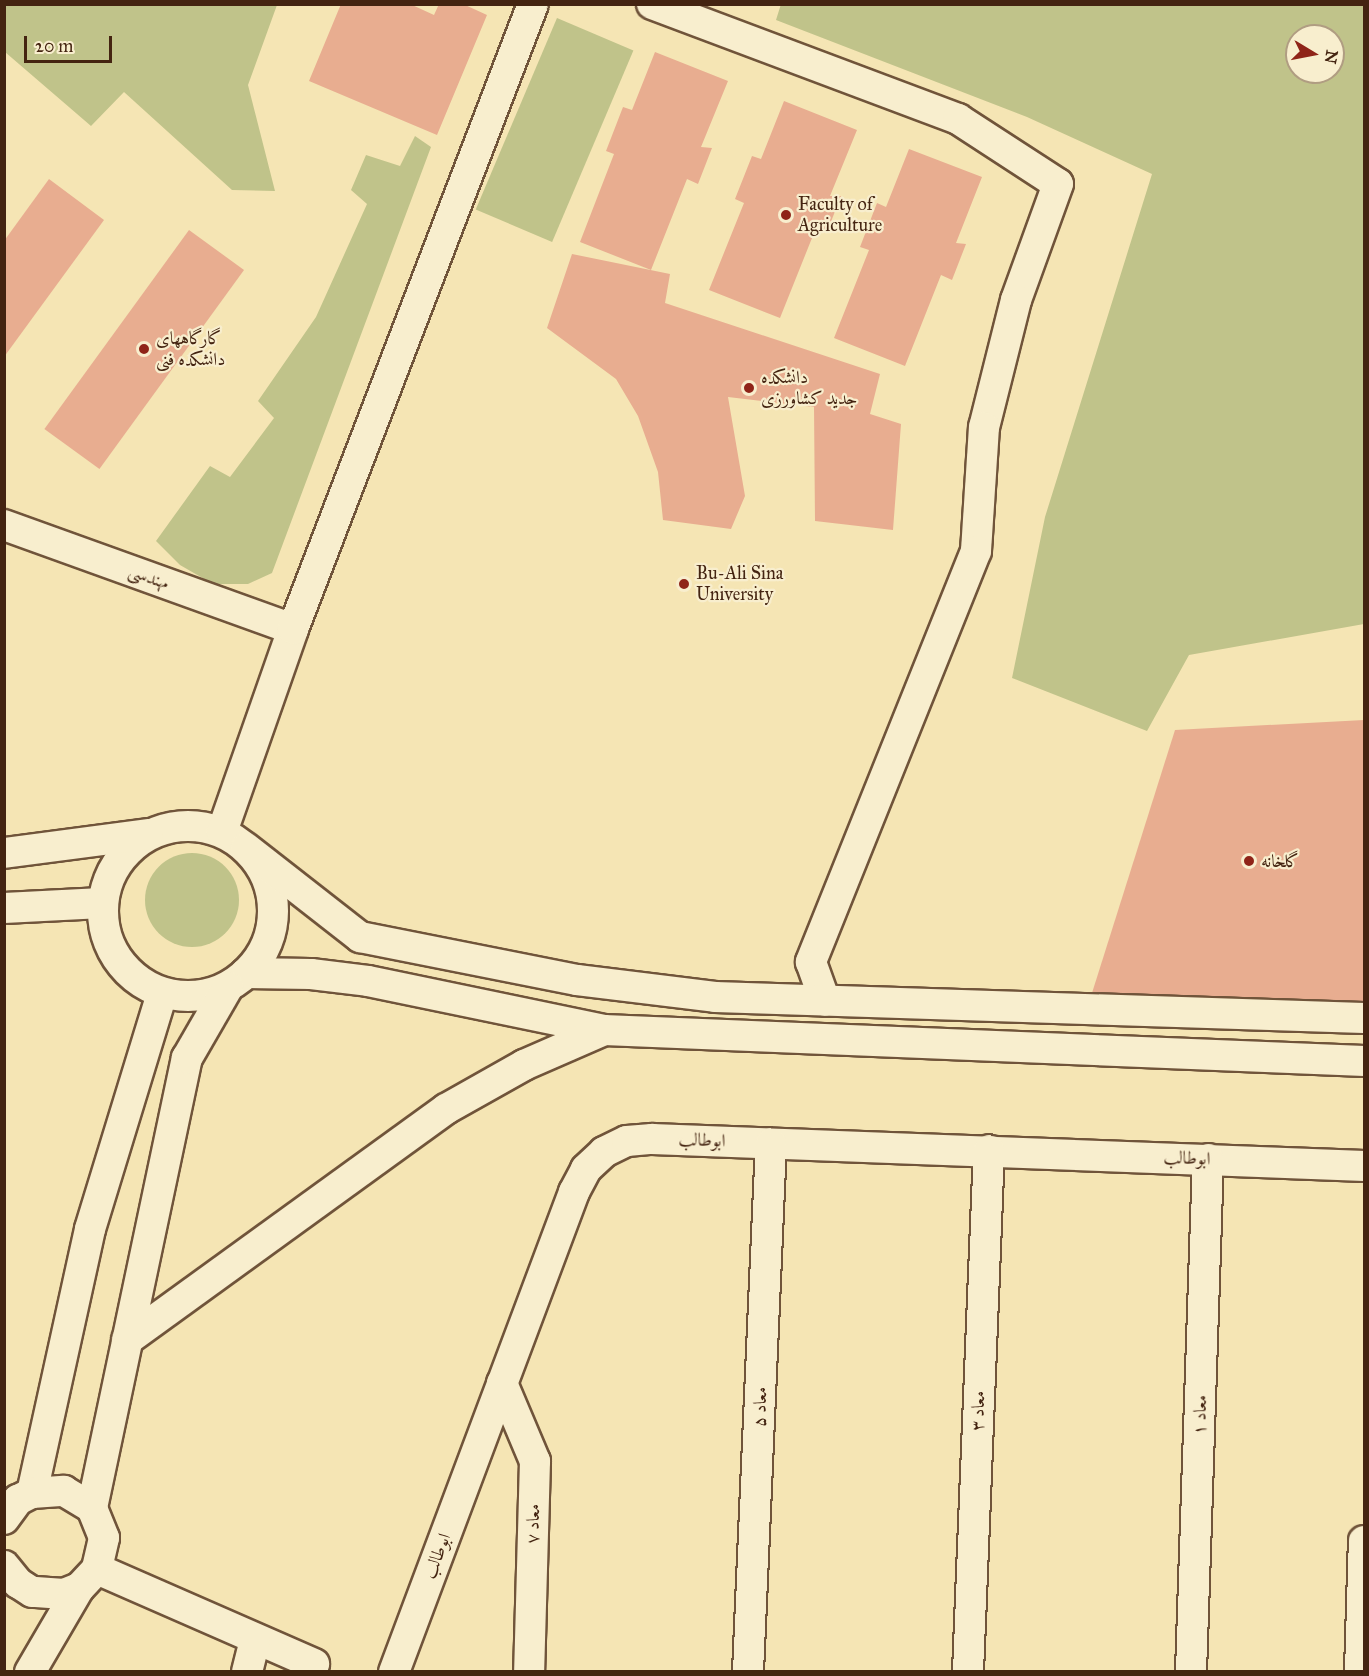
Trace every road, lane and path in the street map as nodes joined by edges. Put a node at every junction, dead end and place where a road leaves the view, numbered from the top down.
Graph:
1 (533, 4) edge
2 (652, 4) edge
3 (4, 525) edge
4 (293, 629) junction
5 (148, 834) junction
6 (234, 840) junction
7 (4, 853) edge
8 (102, 903) junction
9 (4, 908) edge
10 (237, 980) junction
11 (162, 993) junction
12 (825, 1000) junction
13 (1365, 1018) edge
14 (604, 1030) junction
15 (1365, 1061) edge
16 (771, 1143) junction
17 (989, 1150) junction
18 (1208, 1159) junction
19 (1365, 1166) edge
20 (127, 1340) junction
21 (502, 1383) junction
22 (32, 1493) junction
23 (92, 1508) junction
24 (4, 1519) edge
25 (1365, 1541) edge
26 (5, 1575) edge
27 (88, 1578) junction
28 (255, 1641) junction
29 (314, 1664) dead end
30 (30, 1671) edge
31 (247, 1671) edge
32 (394, 1671) edge
33 (529, 1671) edge
34 (748, 1671) edge
35 (968, 1671) edge
36 (1191, 1671) edge
37 (1360, 1671) edge

1 - 4 street
2 - 12 street
3 - 4 street, مهندسی
4 - 6 street
5 - 6 street
5 - 7 street
5 - 8 street
6 - 10 street
6 - 12 street
8 - 9 street
8 - 11 street
10 - 11 street
10 - 14 street
10 - 20 street
11 - 22 street
12 - 13 street
14 - 15 street
14 - 20 street
16 - 17 street, ابوطالب
16 - 21 street, ابوطالب
16 - 34 street, معاد ۵
17 - 18 street, ابوطالب
17 - 35 street, معاد ۳
18 - 19 street, ابوطالب
18 - 36 street, معاد ۱
20 - 23 street
21 - 32 street, ابوطالب
21 - 33 street, معاد ۷
22 - 23 street
22 - 24 street
23 - 27 street
25 - 37 street
26 - 27 street
27 - 28 street
27 - 30 street
28 - 29 street
28 - 31 street

